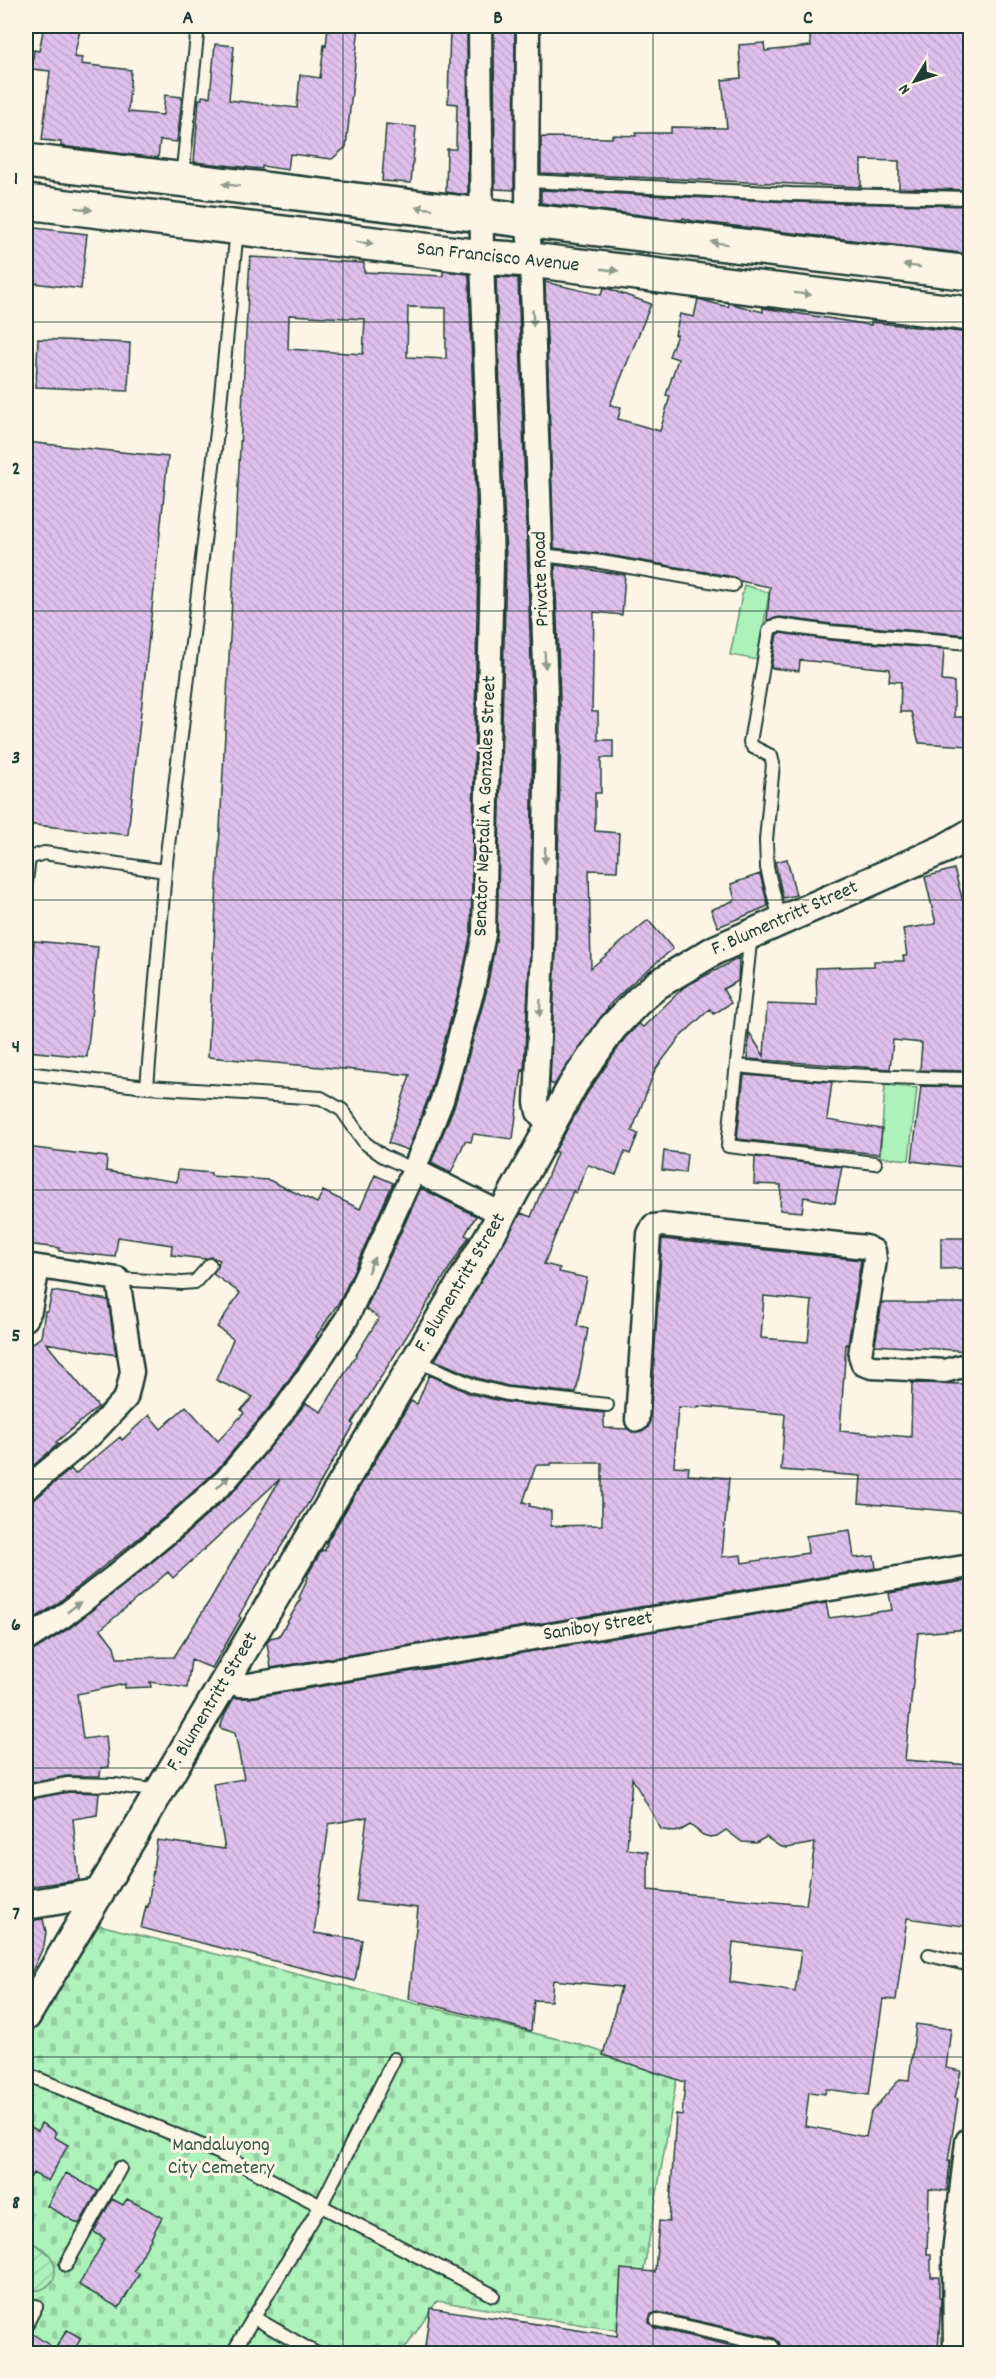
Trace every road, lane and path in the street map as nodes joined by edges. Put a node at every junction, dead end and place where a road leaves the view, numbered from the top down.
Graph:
1 (198, 26) edge
2 (480, 26) edge
3 (528, 26) edge
4 (26, 161) edge
5 (182, 179) junction
6 (528, 181) junction
7 (970, 198) edge
8 (26, 202) edge
9 (483, 214) junction
10 (527, 219) junction
11 (237, 228) junction
12 (482, 257) junction
13 (531, 260) junction
14 (970, 273) edge
15 (970, 315) edge
16 (542, 555) junction
17 (733, 585) dead end
18 (970, 643) edge
19 (970, 834) edge
20 (165, 871) junction
21 (26, 881) edge
22 (780, 920) junction
23 (751, 933) junction
24 (738, 1066) junction
25 (26, 1073) edge
26 (970, 1079) edge
27 (147, 1087) junction
28 (550, 1127) junction
29 (875, 1163) dead end
30 (414, 1170) junction
31 (502, 1214) junction
32 (210, 1265) dead end
33 (32, 1266) edge
34 (118, 1279) junction
35 (26, 1319) edge
36 (415, 1360) junction
37 (970, 1366) edge
38 (945, 1371) junction
39 (970, 1379) edge
40 (607, 1405) dead end
41 (637, 1420) dead end
42 (26, 1489) edge
43 (970, 1566) edge
44 (26, 1640) edge
45 (226, 1680) junction
46 (160, 1791) junction
47 (26, 1792) edge
48 (100, 1893) junction
49 (26, 1905) edge
50 (929, 1955) dead end
51 (970, 1965) edge
52 (26, 2016) edge
53 (394, 2059) dead end
54 (26, 2074) edge
55 (970, 2142) edge
56 (120, 2168) dead end
57 (321, 2205) junction
58 (66, 2265) dead end
59 (493, 2295) dead end
60 (36, 2306) dead end
61 (253, 2317) junction
62 (657, 2320) dead end
63 (26, 2325) edge
64 (232, 2354) edge
65 (317, 2354) edge
66 (776, 2354) edge
67 (958, 2354) edge

1 - 5 lane
2 - 9 street, Senator Neptali A. Gonzales Street
3 - 6 street, Private Road
4 - 5 main road, San Francisco Avenue
9 -> 5 main road, San Francisco Avenue
6 - 7 lane
6 - 10 street, Private Road
8 -> 11 main road, San Francisco Avenue
9 - 10 main road, San Francisco Avenue
9 - 12 street, Senator Neptali A. Gonzales Street
10 - 13 street, Private Road
14 -> 10 main road, San Francisco Avenue
11 -> 12 main road, San Francisco Avenue
11 - 20 lane
12 - 13 main road, San Francisco Avenue
12 - 30 street, Senator Neptali A. Gonzales Street
13 -> 15 main road, San Francisco Avenue
13 -> 16 street, Private Road
16 - 17 lane
16 -> 28 street, Private Road
18 - 22 lane
19 - 22 street, F. Blumentritt Street
20 - 21 lane
20 - 27 lane
22 - 23 street, F. Blumentritt Street
23 - 24 lane
23 - 28 street, F. Blumentritt Street
24 - 26 lane
24 - 29 lane
25 - 27 lane
27 - 30 lane
28 - 31 street, F. Blumentritt Street
30 - 31 street
44 -> 30 street, Senator Neptali A. Gonzales Street
31 - 36 street, F. Blumentritt Street
32 - 34 lane
33 - 34 street
33 - 35 street
34 - 42 street
36 - 40 lane
36 - 45 street, F. Blumentritt Street
37 - 38 street
38 - 39 street
38 - 41 street
43 - 45 street, Saniboy Street
45 - 46 street, F. Blumentritt Street
46 - 47 lane
46 - 48 street, F. Blumentritt Street
48 - 49 street
48 - 52 street, F. Blumentritt Street
50 - 51 lane
53 - 57 lane
54 - 57 lane
55 - 67 street
56 - 58 lane
57 - 59 lane
57 - 61 lane
60 - 63 lane
61 - 64 lane
61 - 65 lane
62 - 66 lane

